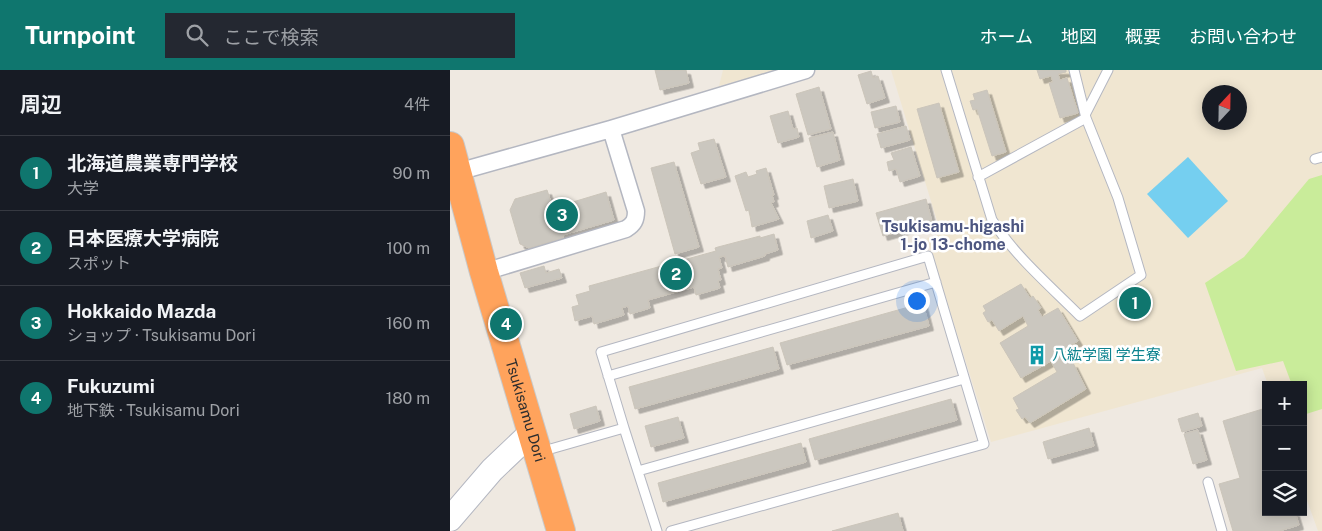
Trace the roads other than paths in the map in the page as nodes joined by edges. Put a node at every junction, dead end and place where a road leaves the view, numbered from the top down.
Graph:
1 (806, 70) edge
2 (946, 70) edge
3 (1074, 70) edge
4 (1108, 70) edge
5 (1086, 115) junction
6 (611, 129) junction
7 (450, 146) edge
8 (454, 173) edge
9 (978, 177) junction
10 (484, 272) junction
11 (936, 282) junction
12 (608, 376) junction
13 (964, 379) junction
14 (624, 428) junction
15 (535, 443) junction
16 (638, 471) junction
17 (1208, 482) dead end
18 (450, 519) edge
19 (561, 531) edge
20 (657, 531) edge
21 (671, 531) edge
22 (1222, 531) edge

1 - 6 street
2 - 9 lane
3 - 5 lane
4 - 5 lane
5 - 9 lane
5 - 9 lane
6 - 8 street
6 - 10 street
7 - 8 highway, Tsukisamu Dori
8 - 10 highway, Tsukisamu Dori
10 - 15 highway, Tsukisamu Dori
11 - 12 lane
11 - 12 lane
11 - 13 lane
12 - 14 lane
13 - 16 lane
13 - 21 lane
14 - 15 lane
14 - 16 lane
15 - 18 street
15 - 19 highway, Tsukisamu Dori
16 - 20 lane
17 - 22 lane

